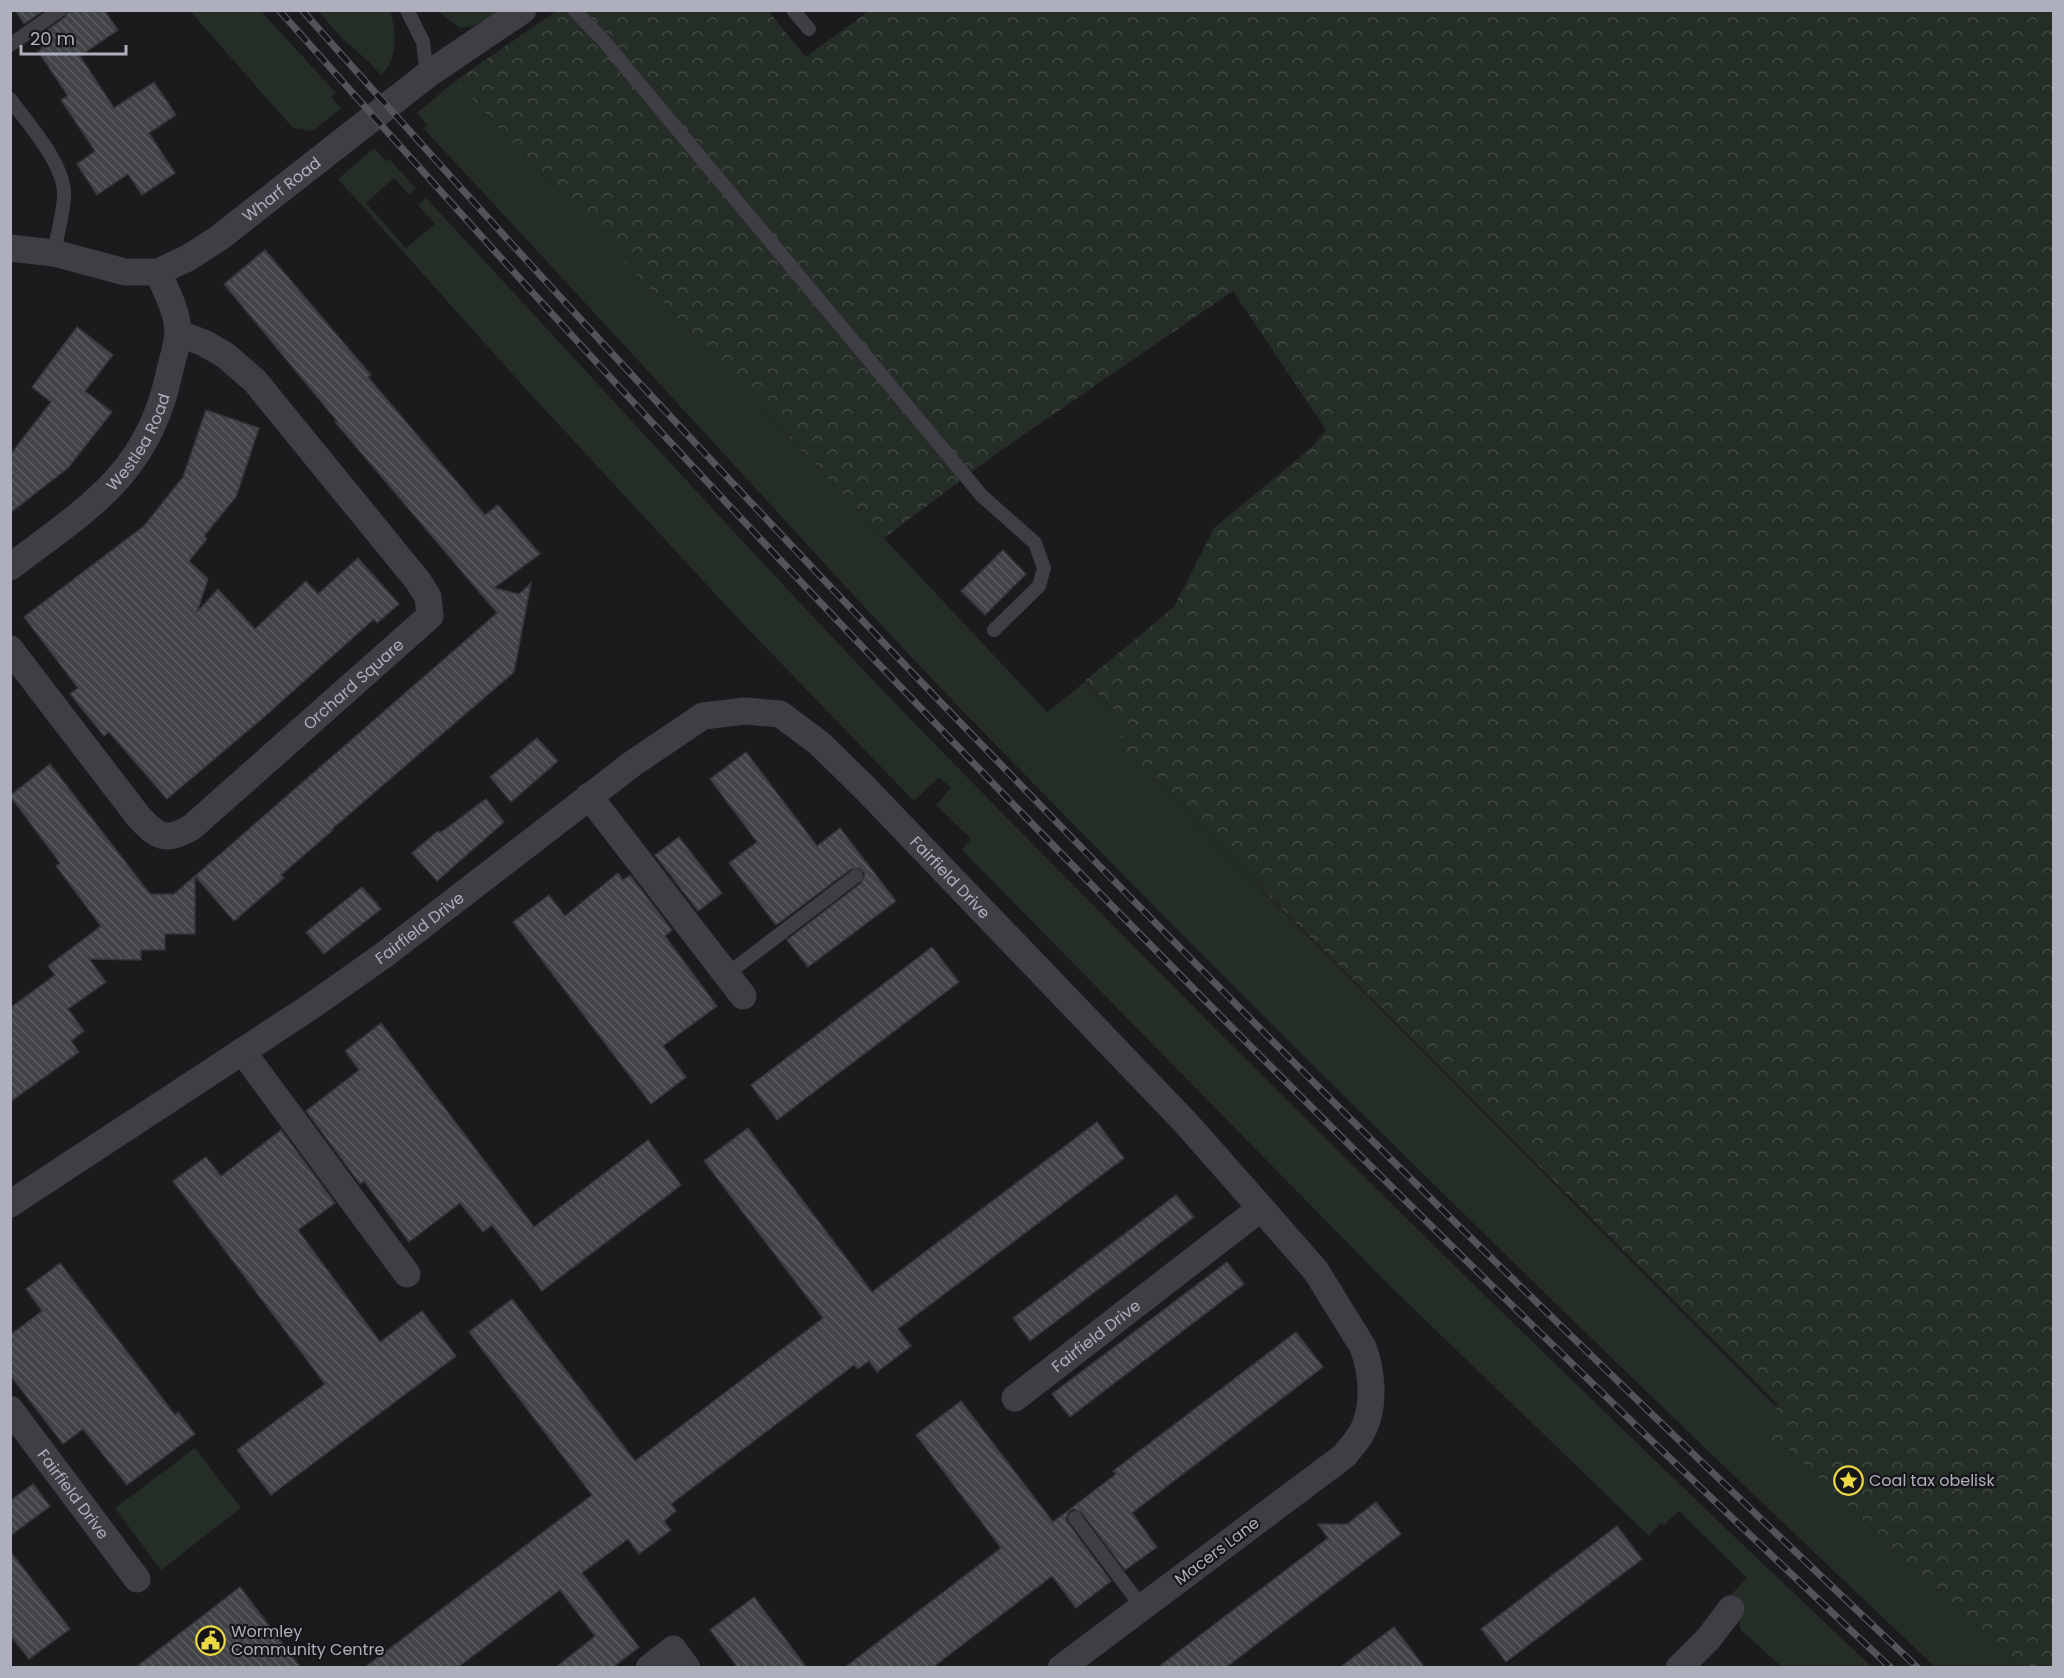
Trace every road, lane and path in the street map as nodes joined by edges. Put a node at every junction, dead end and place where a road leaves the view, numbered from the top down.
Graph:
1 (60, 10) edge
2 (407, 10) edge
3 (523, 10) edge
4 (574, 10) edge
5 (793, 10) edge
6 (809, 29) dead end
7 (10, 45) edge
8 (427, 75) junction
9 (10, 99) edge
10 (10, 248) edge
11 (54, 253) junction
12 (158, 272) junction
13 (178, 333) junction
14 (10, 567) edge
15 (994, 630) dead end
16 (10, 649) edge
17 (589, 796) junction
18 (856, 876) dead end
19 (735, 986) joint
20 (242, 1050) junction
21 (10, 1204) edge
22 (1261, 1208) junction
23 (407, 1274) dead end
24 (1015, 1398) dead end
25 (10, 1409) edge
26 (1364, 1428) joint
27 (1076, 1518) dead end
28 (136, 1579) dead end
29 (1142, 1607) junction
30 (1731, 1610) dead end
31 (1074, 1664) edge
32 (649, 1668) edge
33 (687, 1668) edge
34 (1679, 1668) edge

1 - 7 lane
2 - 8 lane
3 - 8 street, Wharf Road
4 - 15 lane
5 - 6 lane
8 - 12 street, Wharf Road
9 - 11 lane
10 - 11 street, Wharf Road
11 - 12 street, Wharf Road
12 - 13 street, Westlea Road
13 - 14 street, Westlea Road
13 - 16 street, Orchard Square
17 - 19 street
17 - 20 street, Fairfield Drive
17 - 22 street, Fairfield Drive
18 - 19 lane
20 - 21 street, Fairfield Drive
20 - 23 street
22 - 24 street, Fairfield Drive
22 - 26 street, Fairfield Drive
25 - 28 street, Fairfield Drive
26 - 29 street, Macers Lane
27 - 29 lane
29 - 31 street, Macers Lane
30 - 34 street
32 - 33 street

